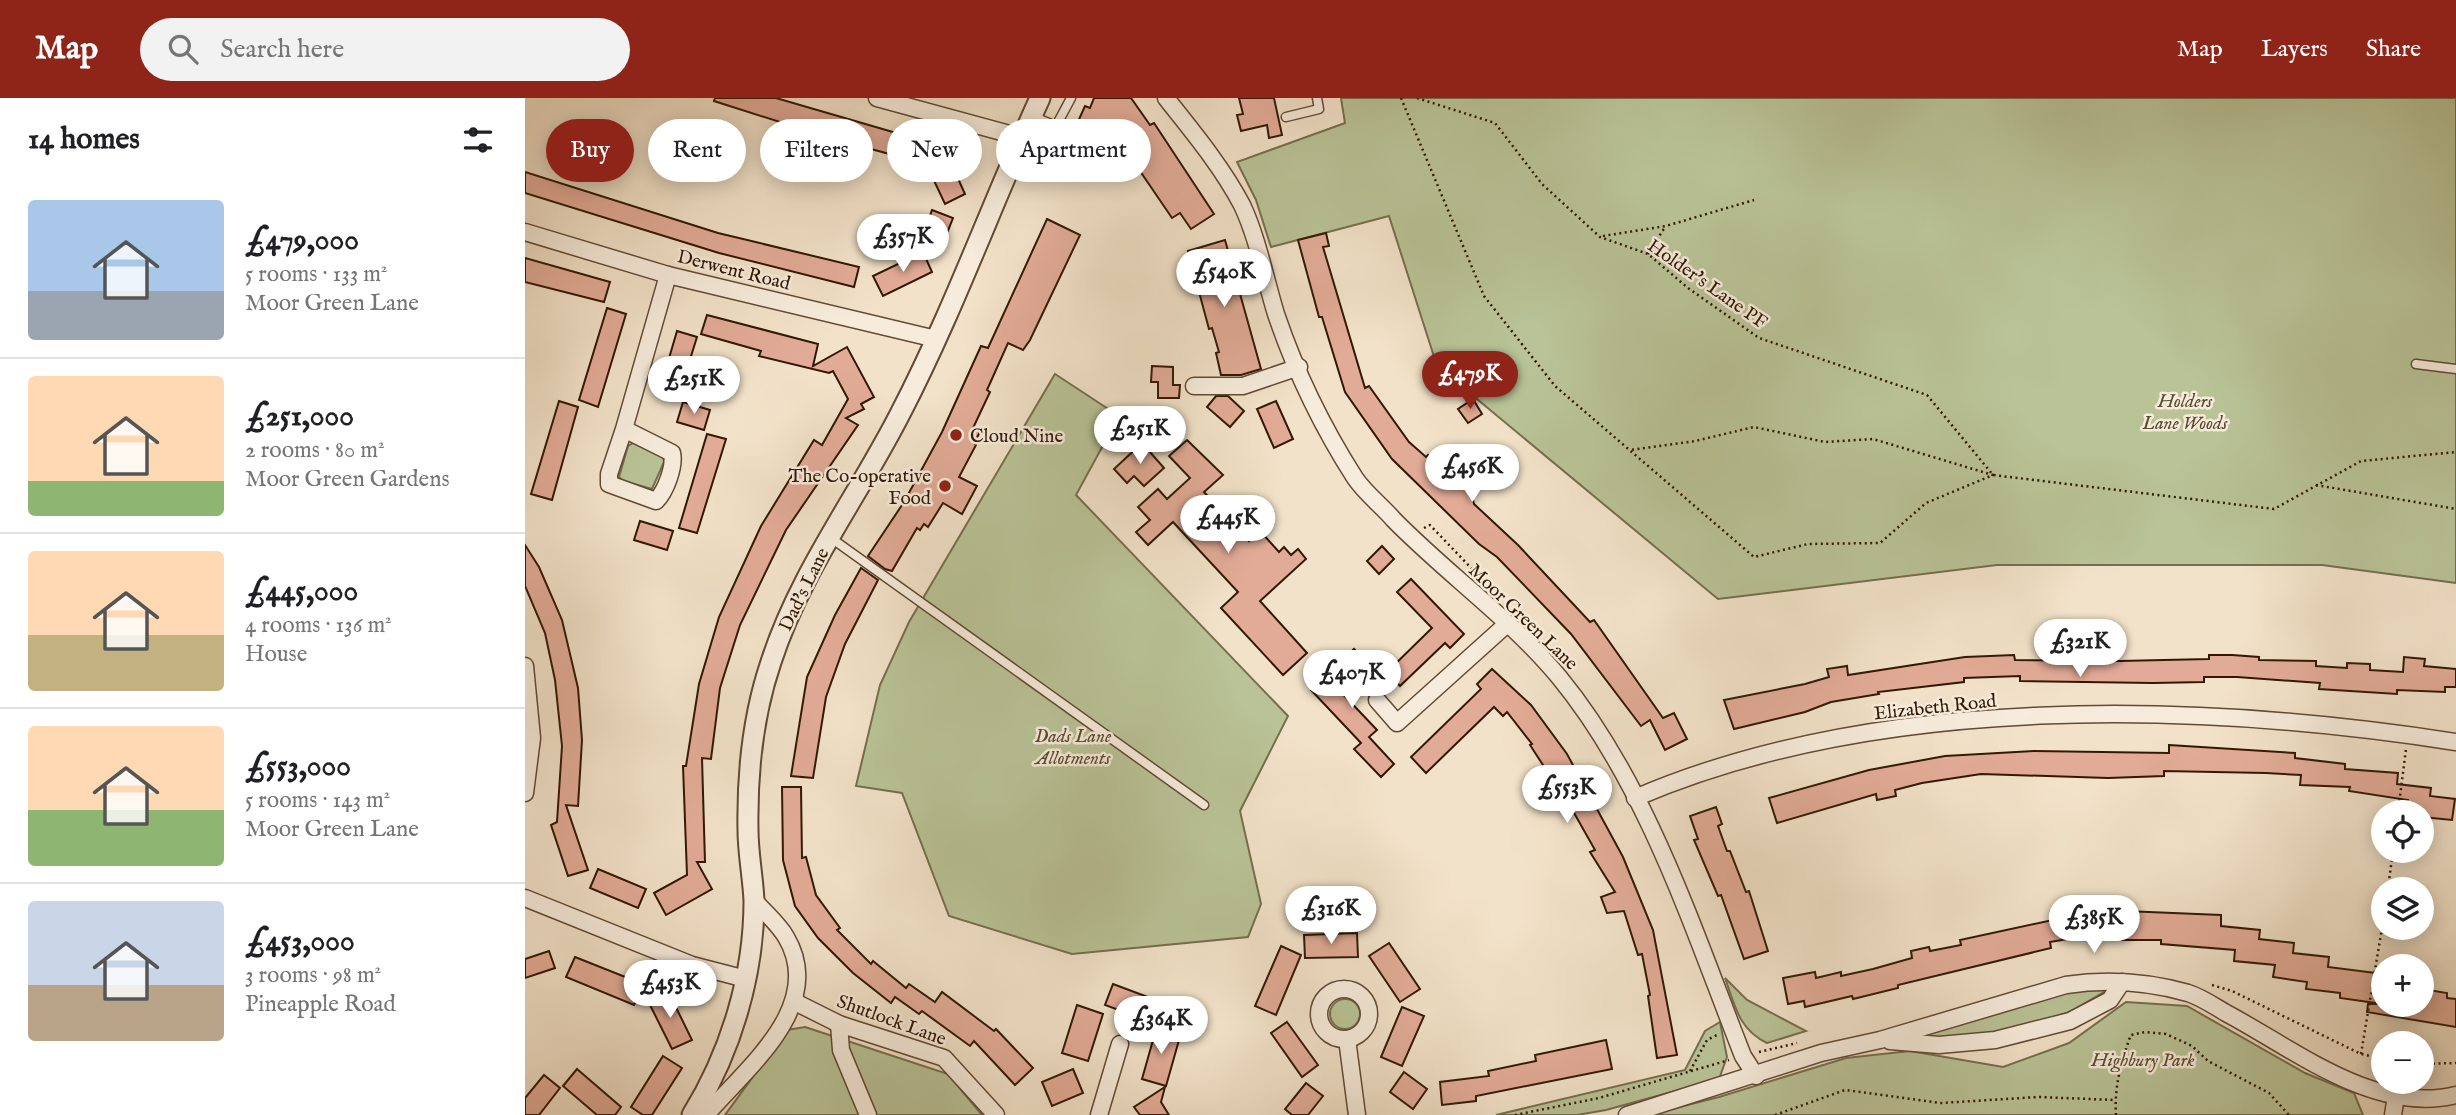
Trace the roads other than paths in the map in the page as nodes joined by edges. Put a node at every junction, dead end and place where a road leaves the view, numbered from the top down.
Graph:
1 (877, 98) edge
2 (1071, 98) edge
3 (1317, 98) edge
4 (1169, 99) edge
5 (1036, 107) edge
6 (1286, 117) dead end
7 (996, 130) edge
8 (1005, 182) edge
9 (525, 232) edge
10 (668, 275) junction
11 (936, 340) junction
12 (2416, 364) dead end
13 (1299, 367) junction
14 (2456, 369) edge
15 (1194, 386) dead end
16 (624, 429) junction
17 (829, 536) junction
18 (1507, 624) junction
19 (525, 666) edge
20 (1377, 700) dead end
21 (2456, 742) edge
22 (525, 793) edge
23 (1635, 798) junction
24 (1204, 805) dead end
25 (525, 898) edge
26 (754, 900) junction
27 (746, 979) junction
28 (2122, 982) junction
29 (795, 1002) junction
30 (839, 1024) junction
31 (1347, 1039) dead end
32 (1880, 1040) junction
33 (1120, 1044) dead end
34 (1755, 1076) junction
35 (2456, 1095) edge
36 (2396, 1096) junction
37 (692, 1115) edge
38 (706, 1115) edge
39 (868, 1115) edge
40 (996, 1115) edge
41 (1099, 1115) edge
42 (1357, 1115) edge
43 (1627, 1115) edge
44 (2393, 1115) edge

1 - 7 street
2 - 5 lane
3 - 6 lane
4 - 13 street, Moor Green Lane
8 - 11 street, Dad's Lane
9 - 10 street, Derwent Road
10 - 11 street, Derwent Road
10 - 16 street
11 - 17 street, Dad's Lane
12 - 14 lane
13 - 15 street
13 - 18 street, Moor Green Lane
16 - 16 street
17 - 24 lane
17 - 26 street, Dad's Lane
18 - 20 street
18 - 23 street, Moor Green Lane
19 - 22 street
21 - 23 street, Elizabeth Road
23 - 34 street, Moor Green Lane
25 - 27 street
26 - 27 street, Dad's Lane
26 - 29 street
27 - 37 street, Dad's Lane
28 - 32 street
28 - 32 street
28 - 36 street
29 - 30 street, Shutlock Lane
29 - 38 street
30 - 39 street
30 - 40 street, Shutlock Lane
31 - 42 street
32 - 34 street
33 - 41 street
34 - 43 street
35 - 36 street
36 - 44 street

